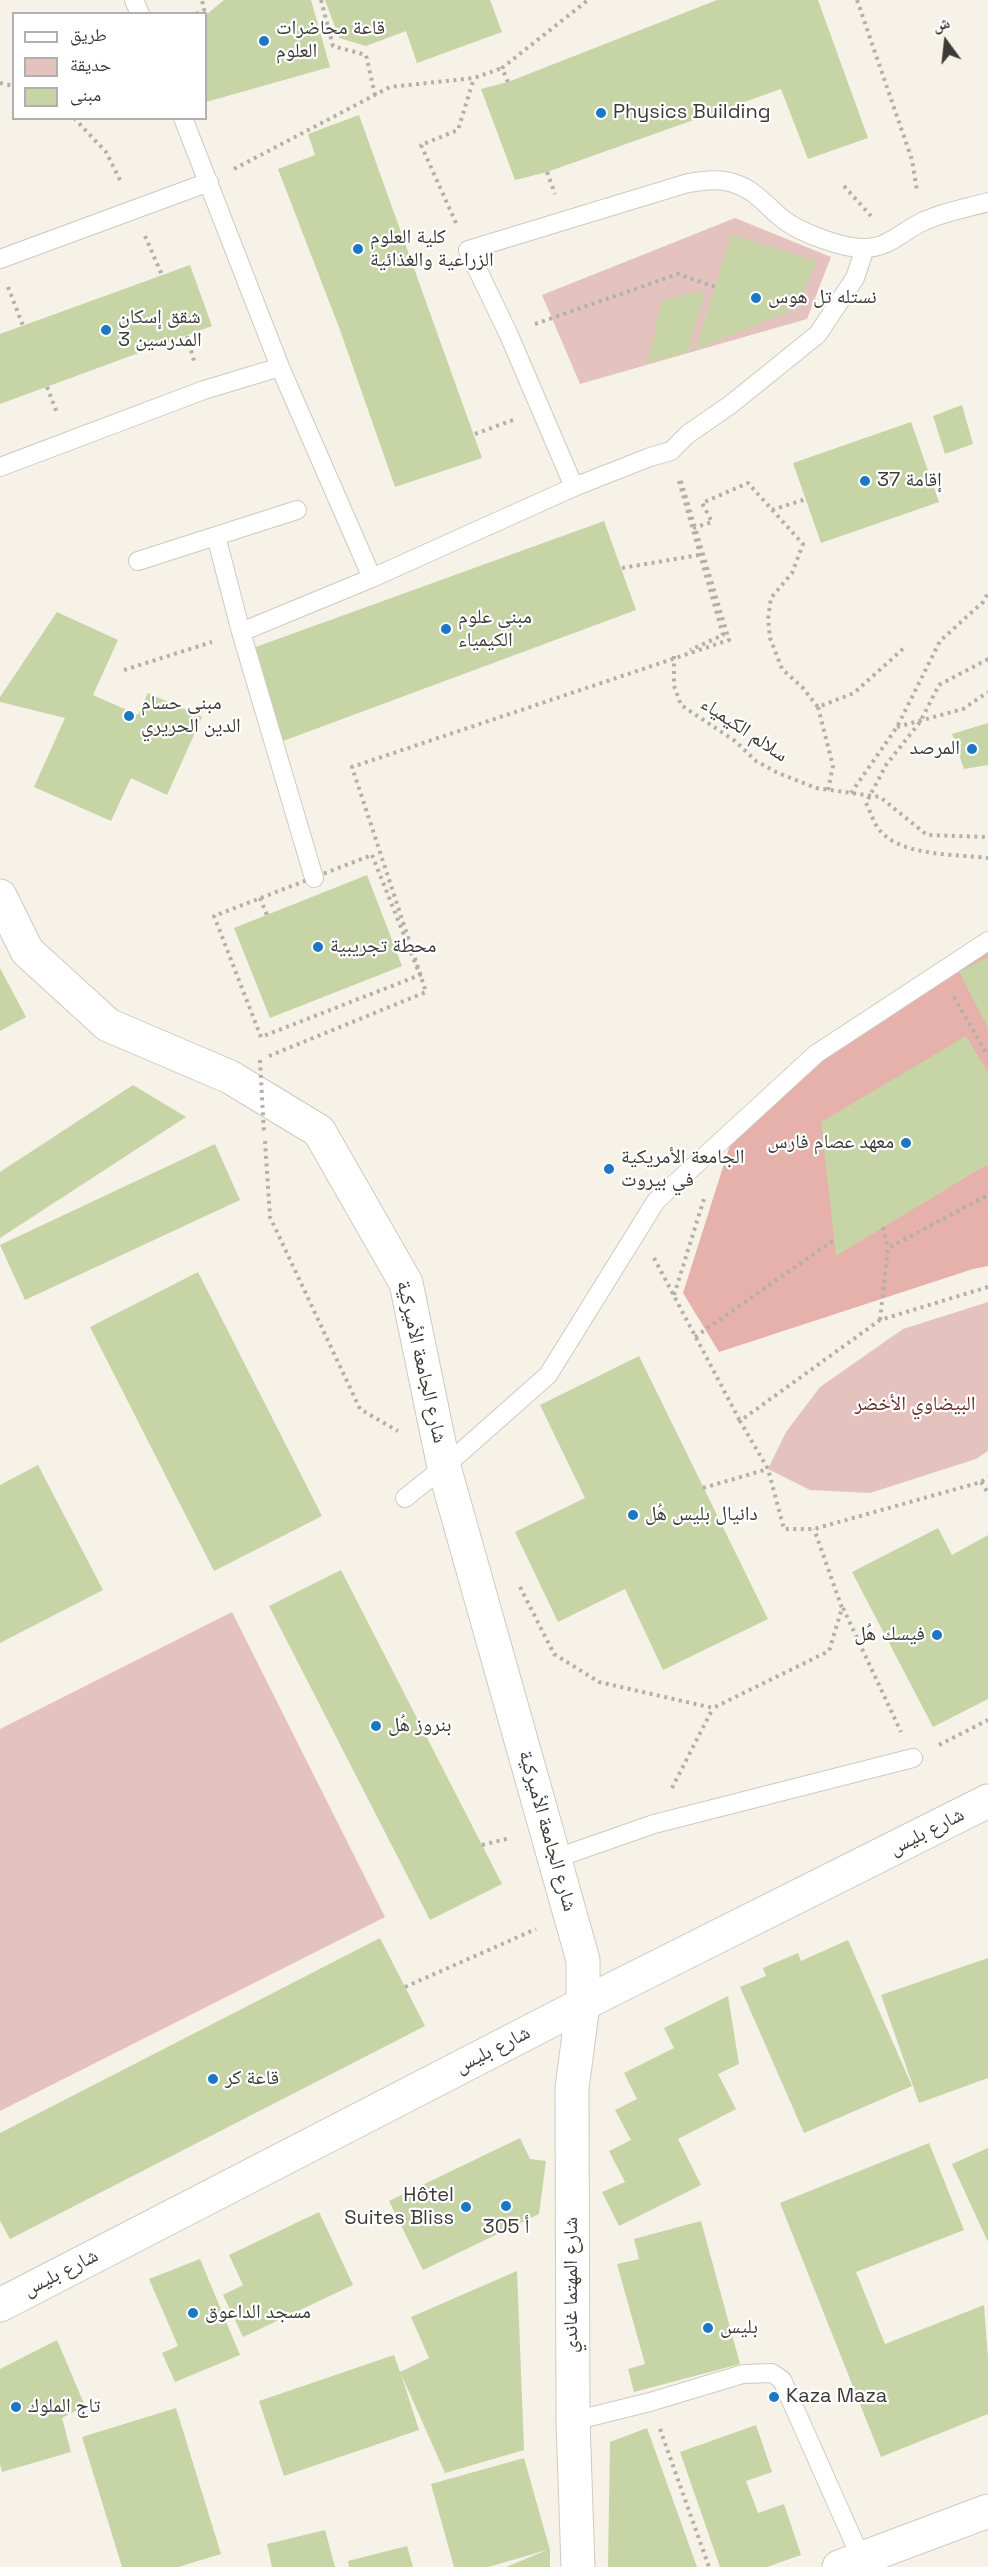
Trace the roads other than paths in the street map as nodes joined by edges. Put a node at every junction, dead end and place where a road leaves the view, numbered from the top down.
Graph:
1 (184, 120) edge
2 (209, 182) junction
3 (988, 202) edge
4 (865, 248) junction
5 (2, 268) edge
6 (280, 367) junction
7 (0, 467) edge
8 (574, 487) junction
9 (297, 510) dead end
10 (216, 536) junction
11 (138, 561) dead end
12 (372, 578) junction
13 (241, 632) junction
14 (315, 878) road end
15 (0, 896) edge
16 (988, 941) edge
17 (441, 1452) junction
18 (405, 1498) dead end
19 (913, 1758) road end
20 (988, 1801) edge
21 (554, 1859) junction
22 (583, 2004) junction
23 (0, 2305) edge
24 (573, 2421) junction
25 (988, 2511) edge
26 (850, 2563) edge
27 (578, 2567) edge

1 - 2 lane
2 - 5 lane
2 - 6 lane
3 - 4 lane
4 - 8 lane
4 - 8 lane
6 - 7 lane
6 - 12 lane
8 - 12 lane
9 - 10 lane
10 - 11 lane
10 - 13 lane
12 - 13 lane
13 - 14 lane
15 - 17 street, شارع الجامعة الأميركية
16 - 17 lane
17 - 18 lane
17 - 21 street, شارع الجامعة الأميركية
19 - 21 lane
20 - 22 street, شارع بليس
21 - 22 street, شارع الجامعة الأميركية
22 - 23 street, شارع بليس
22 - 24 street, شارع المهتما غاندي
24 - 26 lane
24 - 27 street, شارع المهتما غاندي
25 - 26 street

